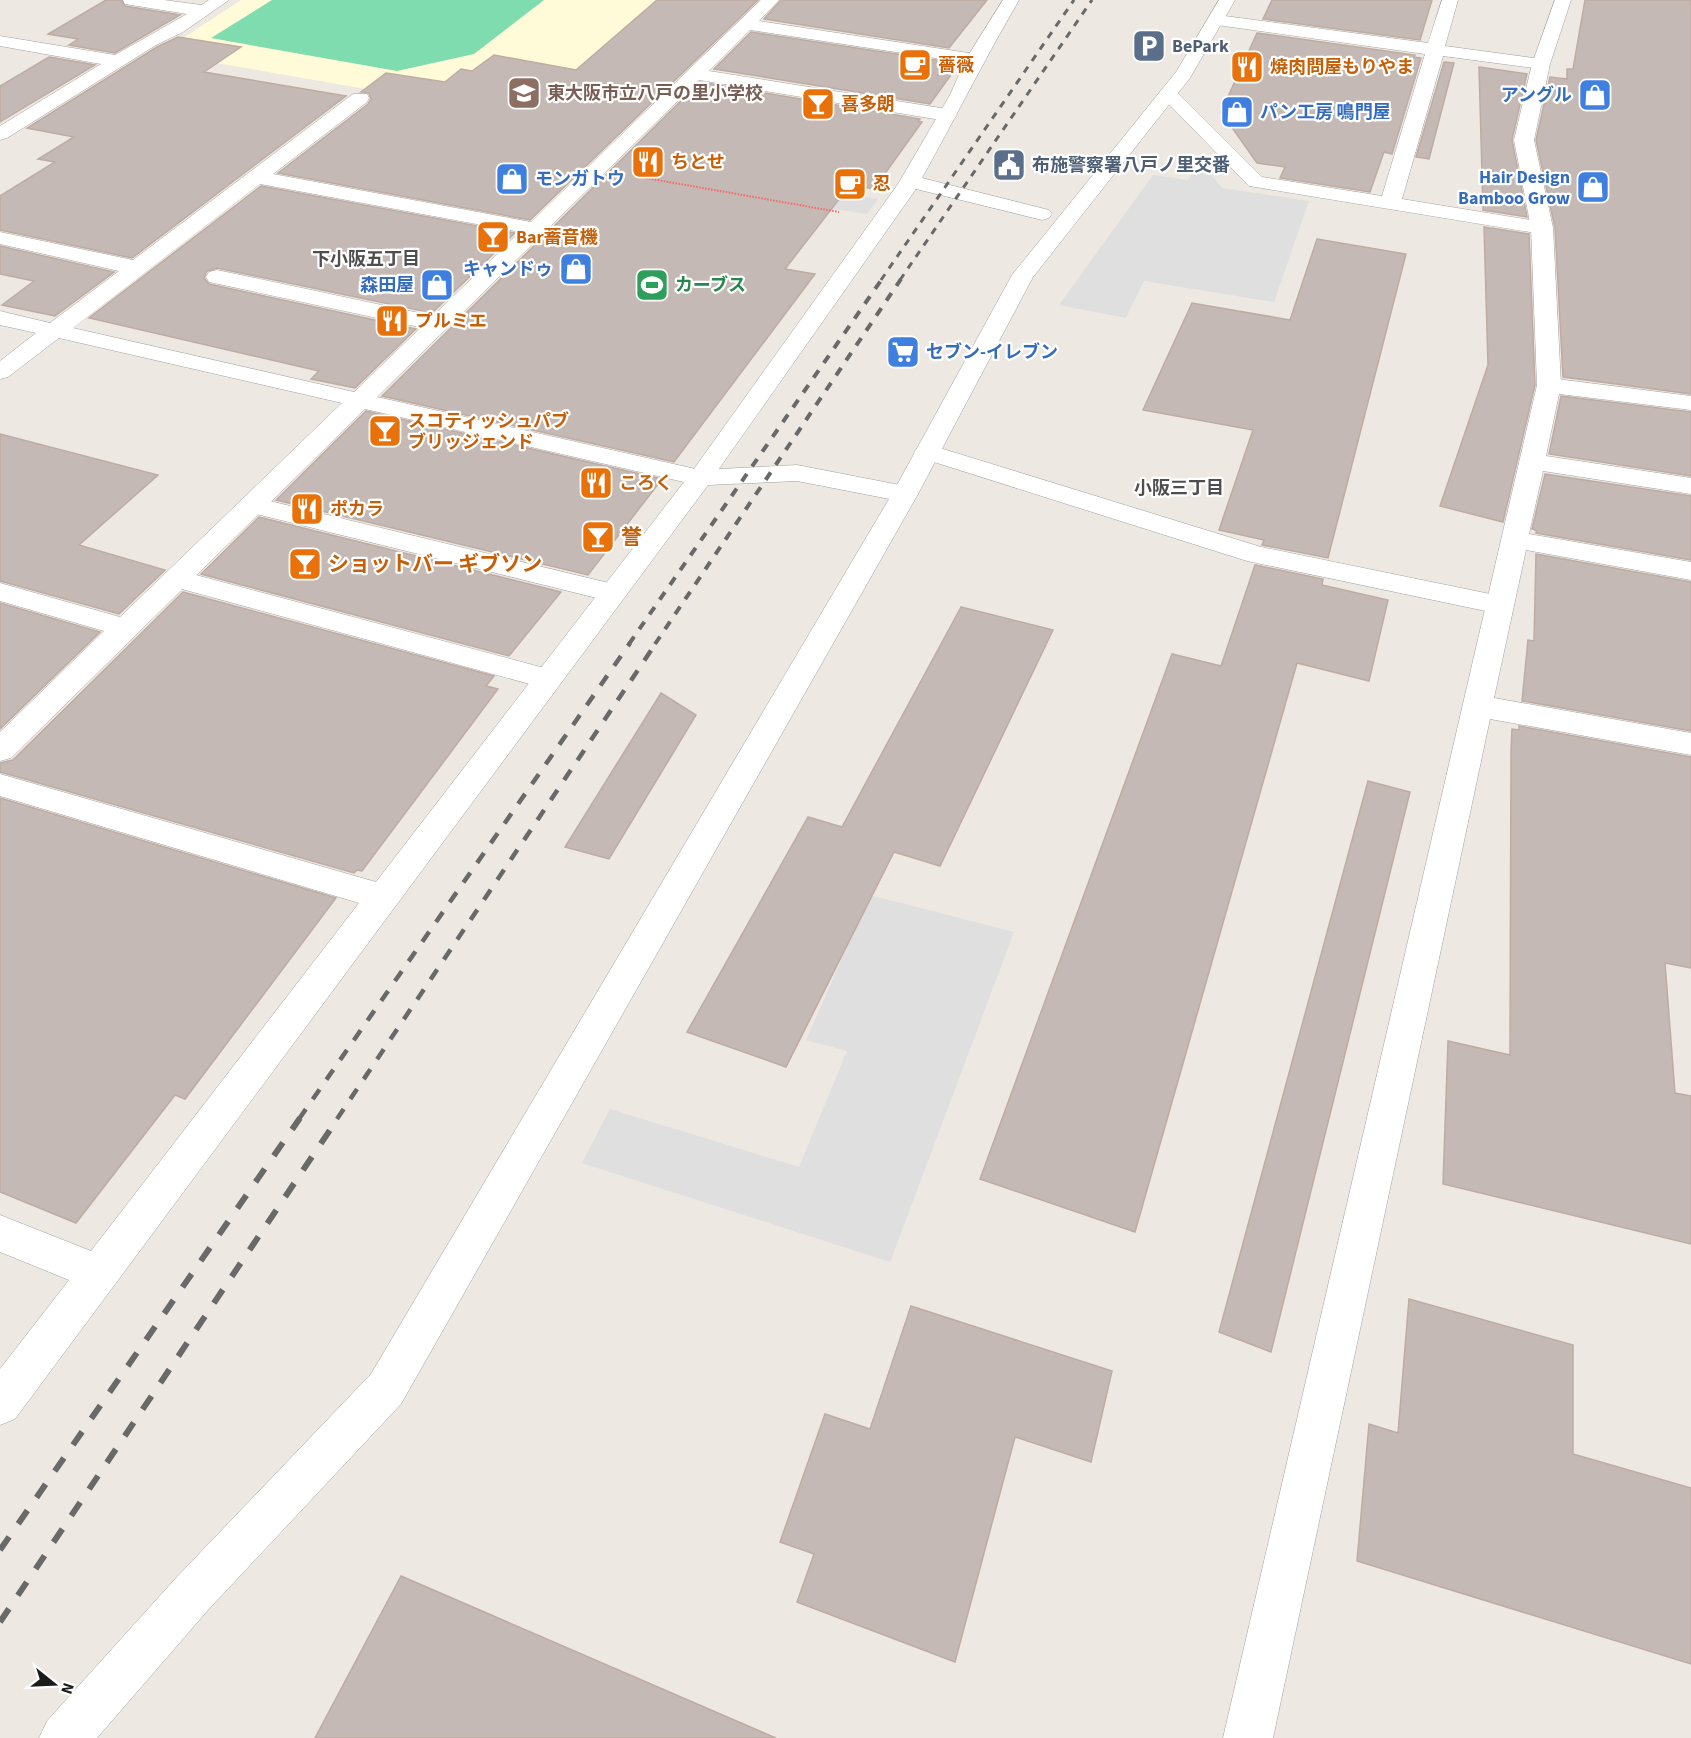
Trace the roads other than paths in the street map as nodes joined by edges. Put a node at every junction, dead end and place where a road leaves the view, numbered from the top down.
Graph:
1 (131, 0) edge
2 (220, 0) edge
3 (771, 0) edge
4 (1011, 0) edge
5 (1450, 0) edge
6 (1563, 0) edge
7 (1222, 10) edge
8 (203, 11) junction
9 (746, 24) junction
10 (0, 40) edge
11 (1434, 50) junction
12 (975, 59) junction
13 (118, 60) junction
14 (1541, 64) junction
15 (695, 74) junction
16 (1168, 94) junction
17 (360, 98) dead end
18 (947, 115) junction
19 (0, 134) edge
20 (257, 177) junction
21 (910, 181) junction
22 (1390, 204) junction
23 (1042, 214) dead end
24 (1542, 228) junction
25 (537, 229) junction
26 (0, 238) edge
27 (138, 268) junction
28 (217, 277) dead end
29 (0, 318) edge
30 (438, 324) junction
31 (56, 330) junction
32 (0, 372) edge
33 (1550, 385) junction
34 (361, 400) junction
35 (1691, 403) edge
36 (927, 452) junction
37 (1532, 462) junction
38 (700, 478) junction
39 (1691, 486) edge
40 (905, 494) junction
41 (253, 505) junction
42 (1515, 540) junction
43 (1691, 571) edge
44 (177, 579) junction
45 (0, 592) edge
46 (613, 593) junction
47 (1500, 605) junction
48 (126, 628) junction
49 (548, 679) junction
50 (1478, 706) junction
51 (1691, 744) edge
52 (0, 750) edge
53 (0, 785) edge
54 (384, 897) junction
55 (0, 1233) edge
56 (99, 1273) junction
57 (0, 1404) edge
58 (82, 1729) edge
59 (1248, 1738) edge

1 - 8 street
2 - 8 street
3 - 9 street
4 - 12 street
5 - 11 street
6 - 14 street
7 - 11 street
7 - 16 street
8 - 13 street
9 - 12 street
9 - 15 street
10 - 13 street
11 - 14 street
11 - 22 street
12 - 18 street
13 - 19 street
14 - 24 street
15 - 18 street
15 - 25 street
16 - 22 street
16 - 36 street
17 - 20 street
18 - 21 street
20 - 25 street
20 - 27 street
21 - 23 street
21 - 38 street
22 - 24 street
24 - 33 street
25 - 30 street
26 - 27 street
27 - 31 street
28 - 30 street
29 - 31 street
30 - 34 street
31 - 32 street
31 - 34 street
33 - 35 street
33 - 37 street
34 - 38 street
34 - 41 street
36 - 40 street
36 - 47 street
37 - 39 street
37 - 42 street
38 - 40 street
38 - 46 street
40 - 58 street
41 - 44 street
41 - 46 street
42 - 43 street
42 - 47 street
44 - 48 street
44 - 49 street
45 - 48 street
46 - 49 street
47 - 50 street
48 - 52 street
49 - 54 street
50 - 51 street
50 - 59 street
53 - 54 street
54 - 56 street
55 - 56 street
56 - 57 street

